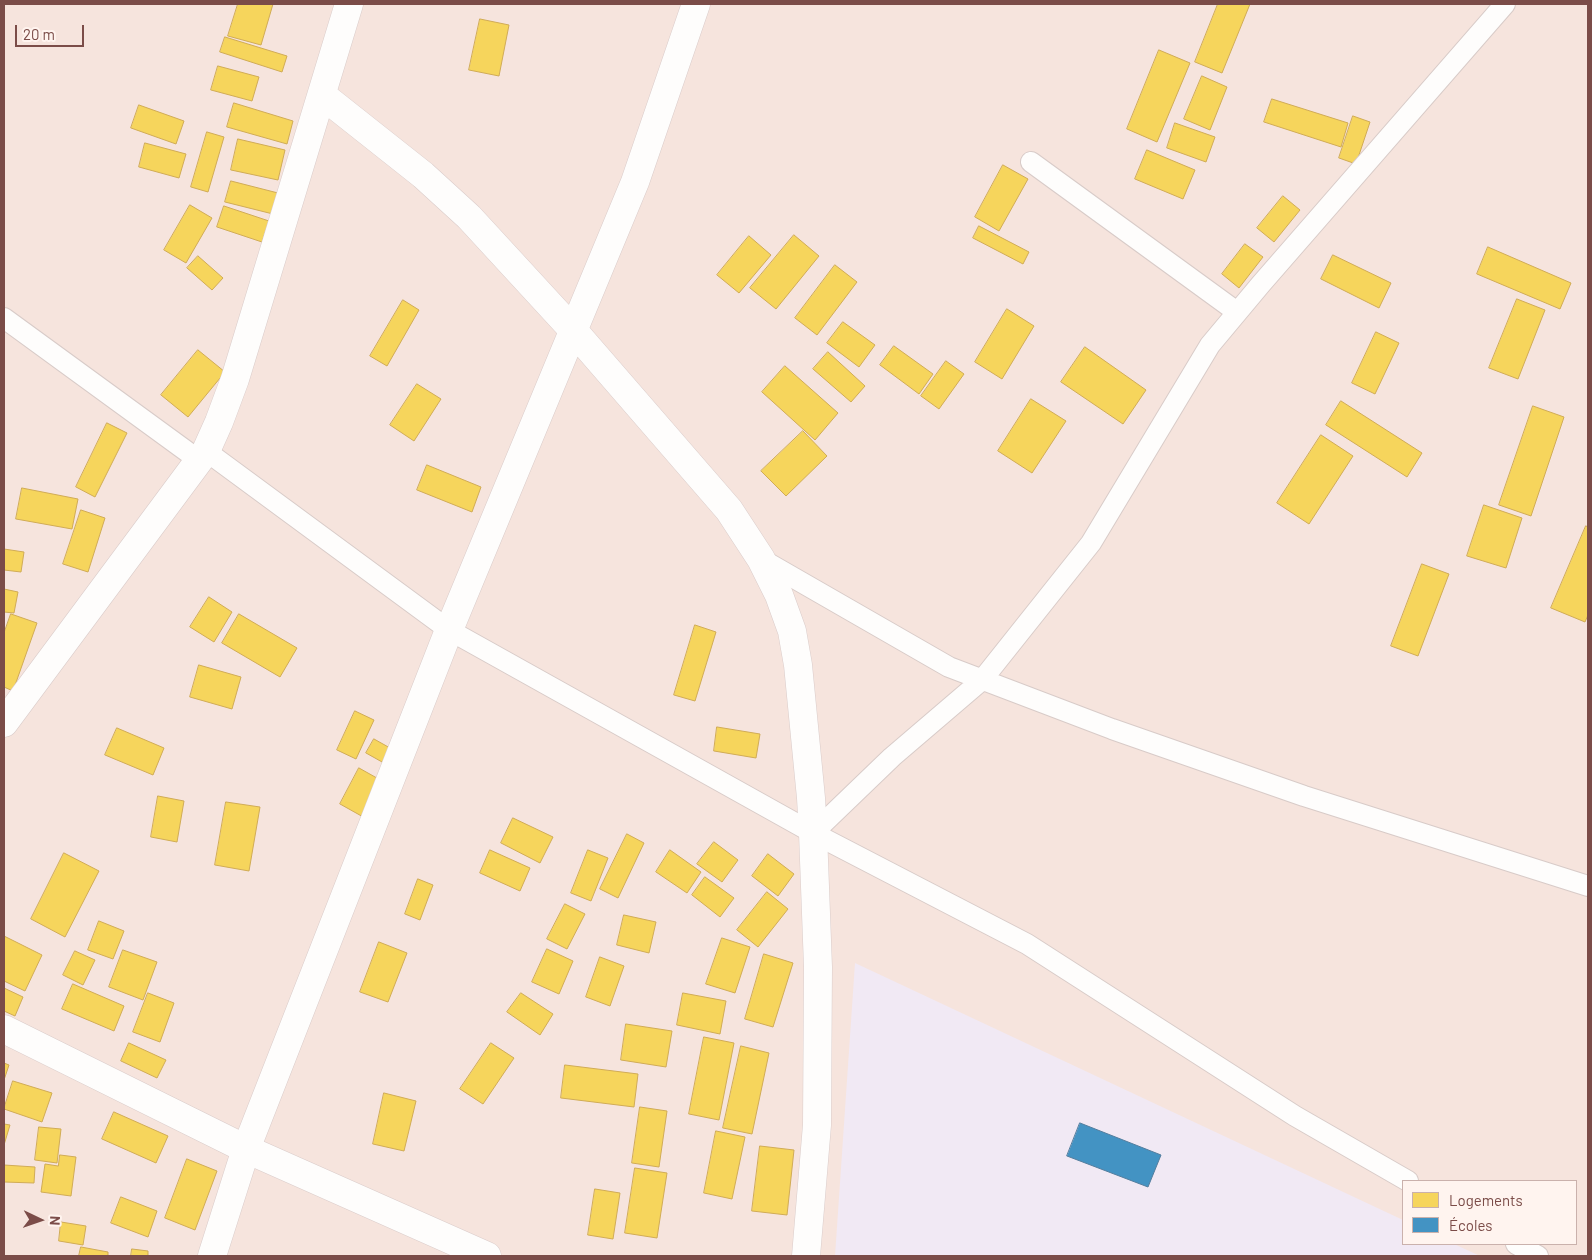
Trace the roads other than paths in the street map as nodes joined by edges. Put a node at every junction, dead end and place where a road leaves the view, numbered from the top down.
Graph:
1 (349, 4) edge
2 (696, 4) edge
3 (1505, 4) edge
4 (322, 95) junction
5 (1031, 162) dead end
6 (1237, 312) junction
7 (4, 318) edge
8 (573, 330) junction
9 (203, 456) junction
10 (761, 559) junction
11 (449, 630) junction
12 (982, 680) junction
13 (4, 723) edge
14 (813, 833) junction
15 (1588, 886) edge
16 (4, 1029) edge
17 (246, 1149) junction
18 (1406, 1180) edge
19 (1518, 1245) edge
20 (212, 1256) edge
21 (487, 1256) edge
22 (806, 1256) edge
23 (1538, 1256) edge

1 - 4 main road
2 - 8 main road
3 - 6 street
4 - 8 main road
4 - 9 main road
5 - 6 street
6 - 12 street
7 - 9 street
8 - 10 main road
8 - 11 main road
9 - 11 street
9 - 13 main road
10 - 12 street
10 - 14 main road
11 - 14 street
11 - 17 main road
12 - 14 street
12 - 15 street
14 - 18 street
14 - 22 main road
16 - 17 main road
17 - 20 main road
17 - 21 main road
19 - 23 street

